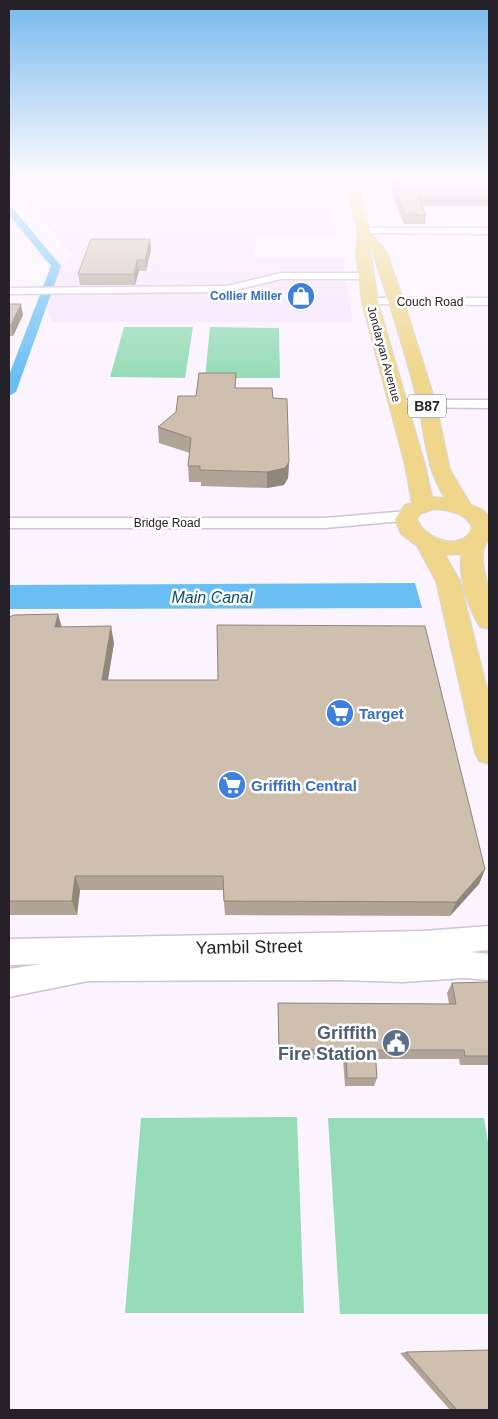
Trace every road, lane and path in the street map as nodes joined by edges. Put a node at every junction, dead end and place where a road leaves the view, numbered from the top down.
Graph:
1 (363, 243) edge
2 (373, 243) edge
3 (366, 276) junction
4 (9, 291) edge
5 (370, 302) junction
6 (396, 302) junction
7 (489, 302) edge
8 (398, 404) junction
9 (427, 404) junction
10 (489, 404) edge
11 (462, 507) junction
12 (415, 510) junction
13 (9, 523) edge
14 (325, 523) junction
15 (420, 540) junction
16 (475, 541) junction
17 (487, 616) edge
18 (489, 753) edge
19 (489, 938) edge
20 (9, 952) edge
21 (489, 967) edge
22 (17, 981) edge

1 - 3 main road, Jondaryan Avenue / B87
2 - 6 main road, Jondaryan Avenue / B87
3 - 4 street
3 - 5 main road, Jondaryan Avenue / B87
5 - 6 street, Couch Road
5 - 8 main road, Jondaryan Avenue / B87
6 - 7 street, Couch Road
6 - 9 main road, Jondaryan Avenue / B87
8 - 9 street
8 - 12 main road, Jondaryan Avenue / B87
9 - 10 street
9 - 11 main road, Jondaryan Avenue / B87
11 - 12 main road
11 - 16 main road, B87
12 - 14 street, Bridge Road
12 - 15 main road, B87
13 - 14 street, Bridge Road
14 - 15 street, Bridge Road
15 - 16 main road
15 - 18 main road, B87
16 - 17 main road, B87
19 - 20 street, Yambil Street
21 - 22 street, Yambil Street

